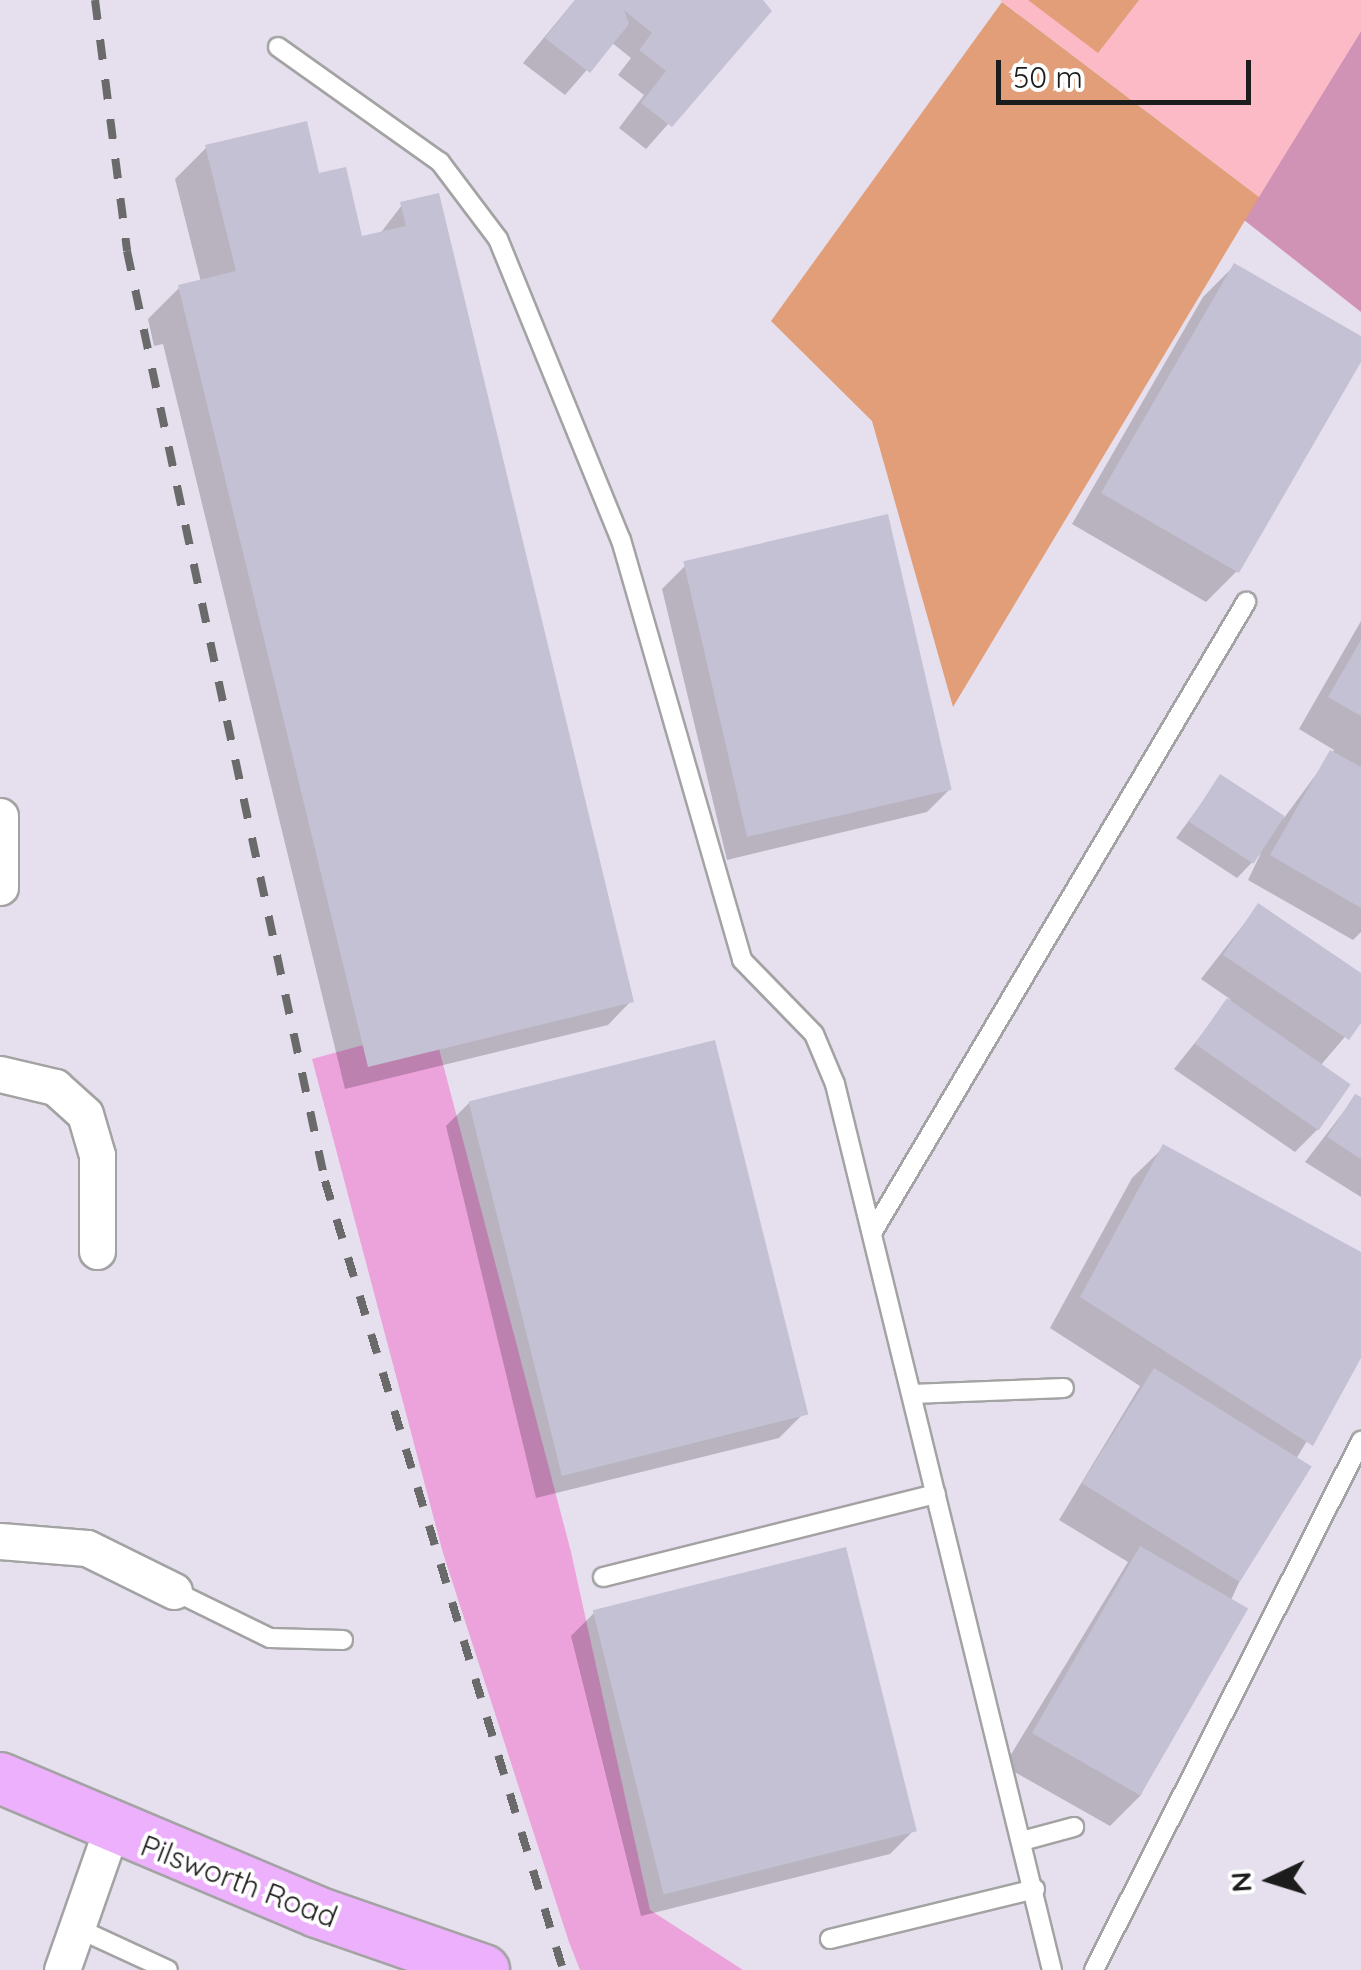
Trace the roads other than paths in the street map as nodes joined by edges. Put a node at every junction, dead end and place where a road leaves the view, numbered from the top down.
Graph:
1 (278, 47) dead end
2 (1246, 602) dead end
3 (0, 816) edge
4 (0, 888) edge
5 (0, 1074) edge
6 (872, 1233) junction
7 (97, 1252) dead end
8 (1064, 1388) dead end
9 (912, 1394) junction
10 (1361, 1441) edge
11 (936, 1494) junction
12 (0, 1541) edge
13 (603, 1577) dead end
14 (174, 1591) joint
15 (343, 1640) dead end
16 (0, 1778) edge
17 (1074, 1827) dead end
18 (111, 1830) junction
19 (1022, 1841) junction
20 (1034, 1889) junction
21 (77, 1928) junction
22 (830, 1939) dead end
23 (62, 1970) edge
24 (168, 1970) edge
25 (484, 1970) edge
26 (1052, 1970) edge
27 (1094, 1970) edge

1 - 6 lane
2 - 6 lane
3 - 4 street
5 - 7 street
6 - 9 lane
8 - 9 lane
9 - 11 lane
10 - 27 lane
11 - 13 lane
11 - 19 lane
12 - 14 street
14 - 15 lane
16 - 18 street, Pilsworth Road
17 - 19 lane
18 - 21 street
18 - 25 street, Pilsworth Road
19 - 20 lane
20 - 22 lane
20 - 26 lane
21 - 23 street
21 - 24 lane

